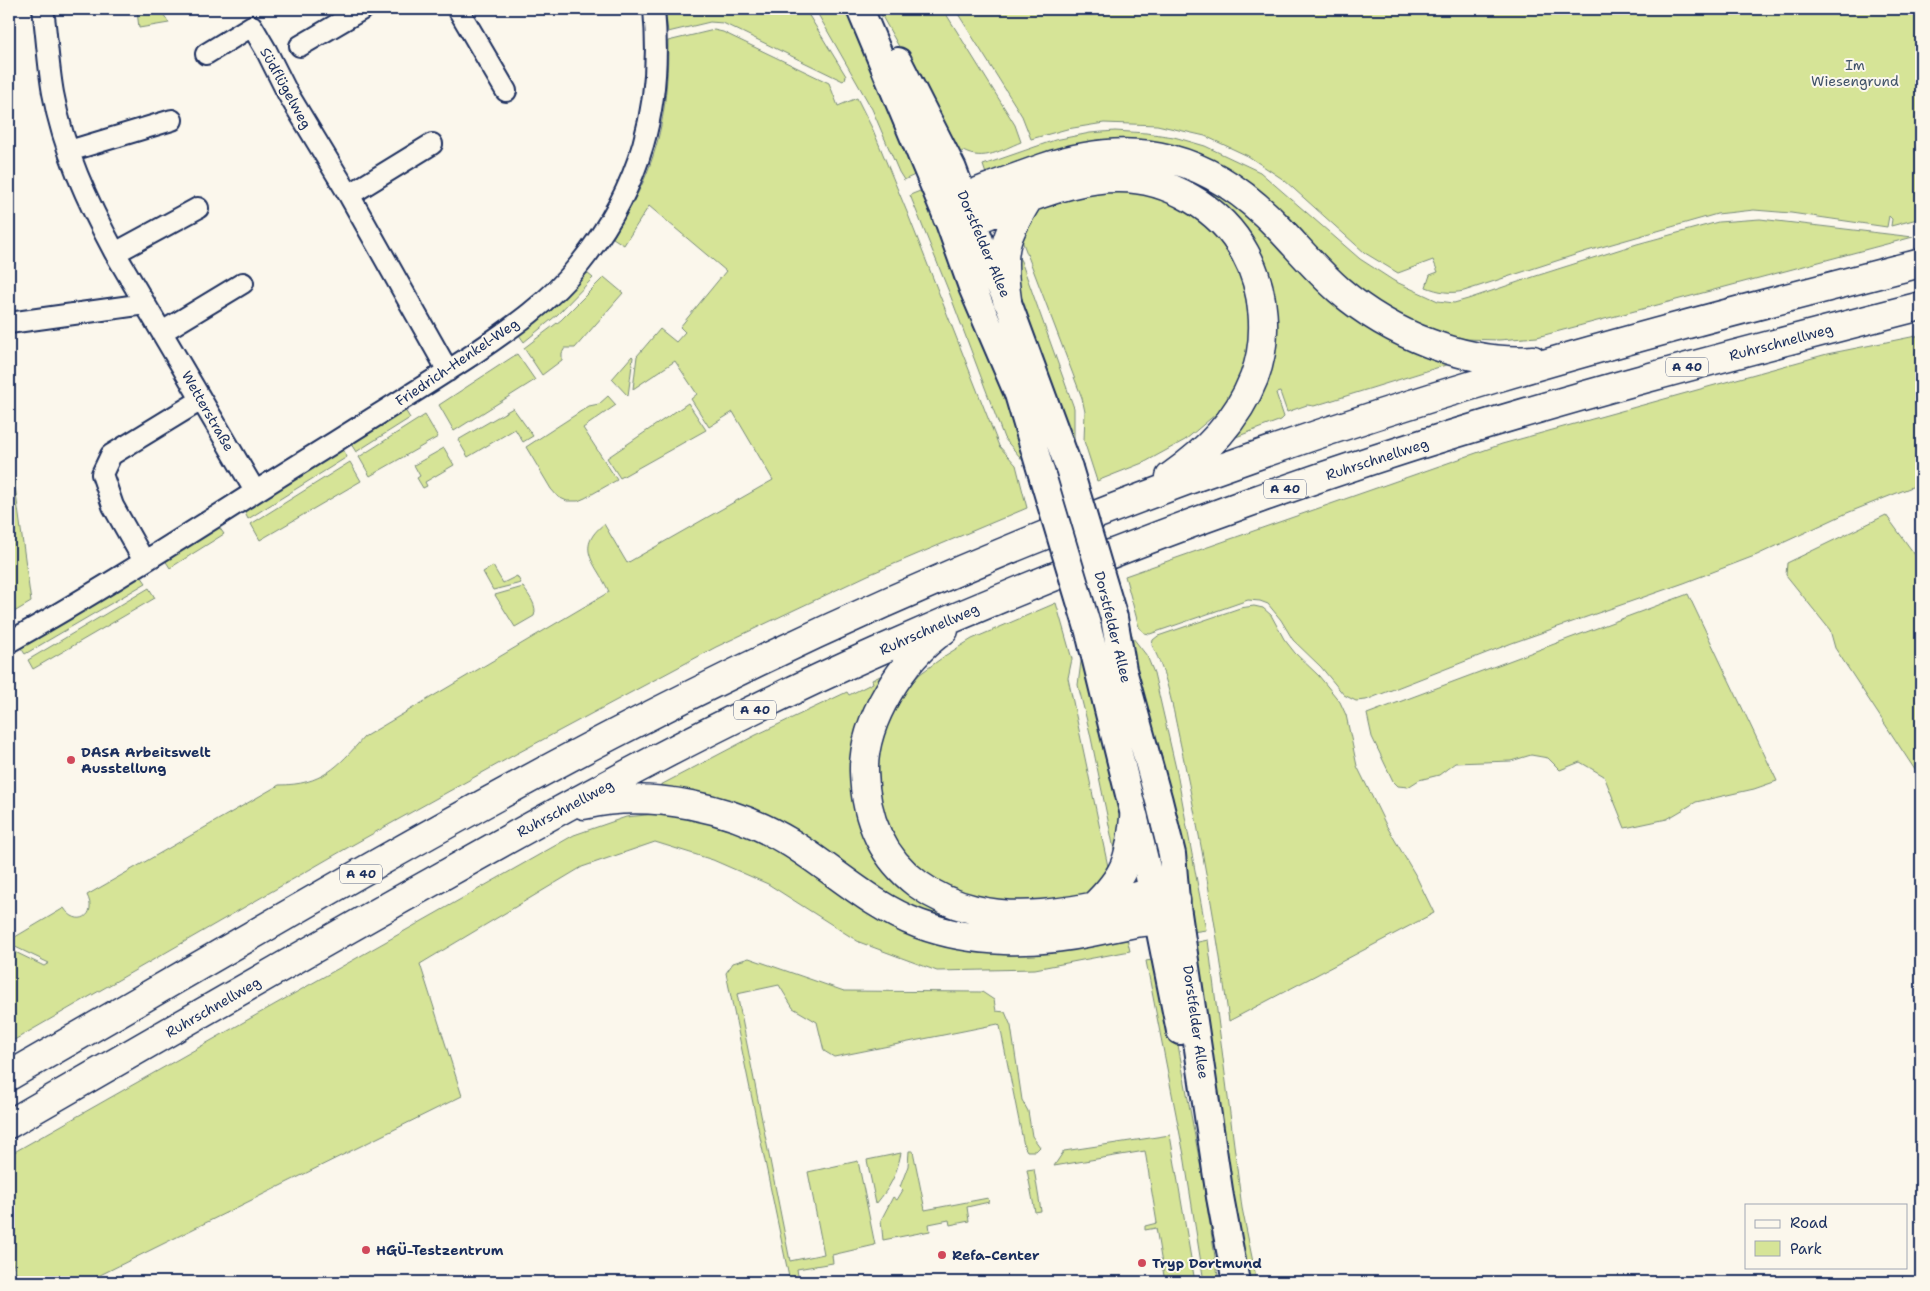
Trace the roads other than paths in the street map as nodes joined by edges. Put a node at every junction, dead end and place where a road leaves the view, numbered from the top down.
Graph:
1 (43, 9) edge
2 (363, 9) edge
3 (458, 9) edge
4 (654, 9) edge
5 (860, 9) edge
6 (867, 9) edge
7 (300, 46) dead end
8 (206, 54) dead end
9 (506, 91) dead end
10 (172, 120) dead end
11 (432, 144) dead end
12 (69, 151) junction
13 (349, 195) junction
14 (1029, 198) junction
15 (198, 208) dead end
16 (962, 212) junction
17 (115, 254) junction
18 (1921, 263) edge
19 (243, 283) dead end
20 (1008, 300) junction
21 (145, 304) junction
22 (1921, 306) edge
23 (9, 323) edge
24 (162, 332) junction
25 (1583, 354) junction
26 (448, 371) junction
27 (201, 400) junction
28 (255, 491) junction
29 (1125, 503) junction
30 (144, 561) junction
31 (979, 607) junction
32 (9, 642) edge
33 (1134, 818) junction
34 (536, 823) junction
35 (1162, 904) junction
36 (1094, 906) junction
37 (9, 1076) edge
38 (9, 1124) edge
39 (1225, 1282) edge
40 (1236, 1282) edge

1 - 12 street, Wetterstraße
2 - 7 street
3 - 9 street
4 - 26 street, Friedrich-Henkel-Weg
5 - 16 main road, Dorstfelder Allee
6 - 16 main road, Dorstfelder Allee
8 - 13 street, Südflügelweg
10 - 12 street
11 - 13 street
12 - 17 street, Wetterstraße
13 - 26 street, Südflügelweg
14 - 16 highway
14 - 20 highway
14 - 29 highway
15 - 17 street
16 - 20 main road, Dorstfelder Allee
16 - 25 highway
16 - 33 main road, Dorstfelder Allee, bridge
17 - 21 street, Wetterstraße
18 - 25 highway, A 40
19 - 24 street
20 - 35 main road, Dorstfelder Allee, bridge
21 - 23 street
21 - 24 street, Wetterstraße
22 - 31 highway, Ruhrschnellweg / A 40
24 - 27 street, Wetterstraße
25 - 29 highway, A 40
26 - 28 street, Friedrich-Henkel-Weg
27 - 28 street, Wetterstraße
27 - 30 street
28 - 30 street, Friedrich-Henkel-Weg
29 - 37 highway, A 40
30 - 32 street, Friedrich-Henkel-Weg
31 - 34 highway, Ruhrschnellweg / A 40
31 - 36 highway
33 - 35 main road, Dorstfelder Allee
33 - 36 highway
34 - 35 highway
34 - 38 highway, Ruhrschnellweg / A 40
35 - 36 highway
35 - 39 main road, Dorstfelder Allee
35 - 40 main road, Dorstfelder Allee

